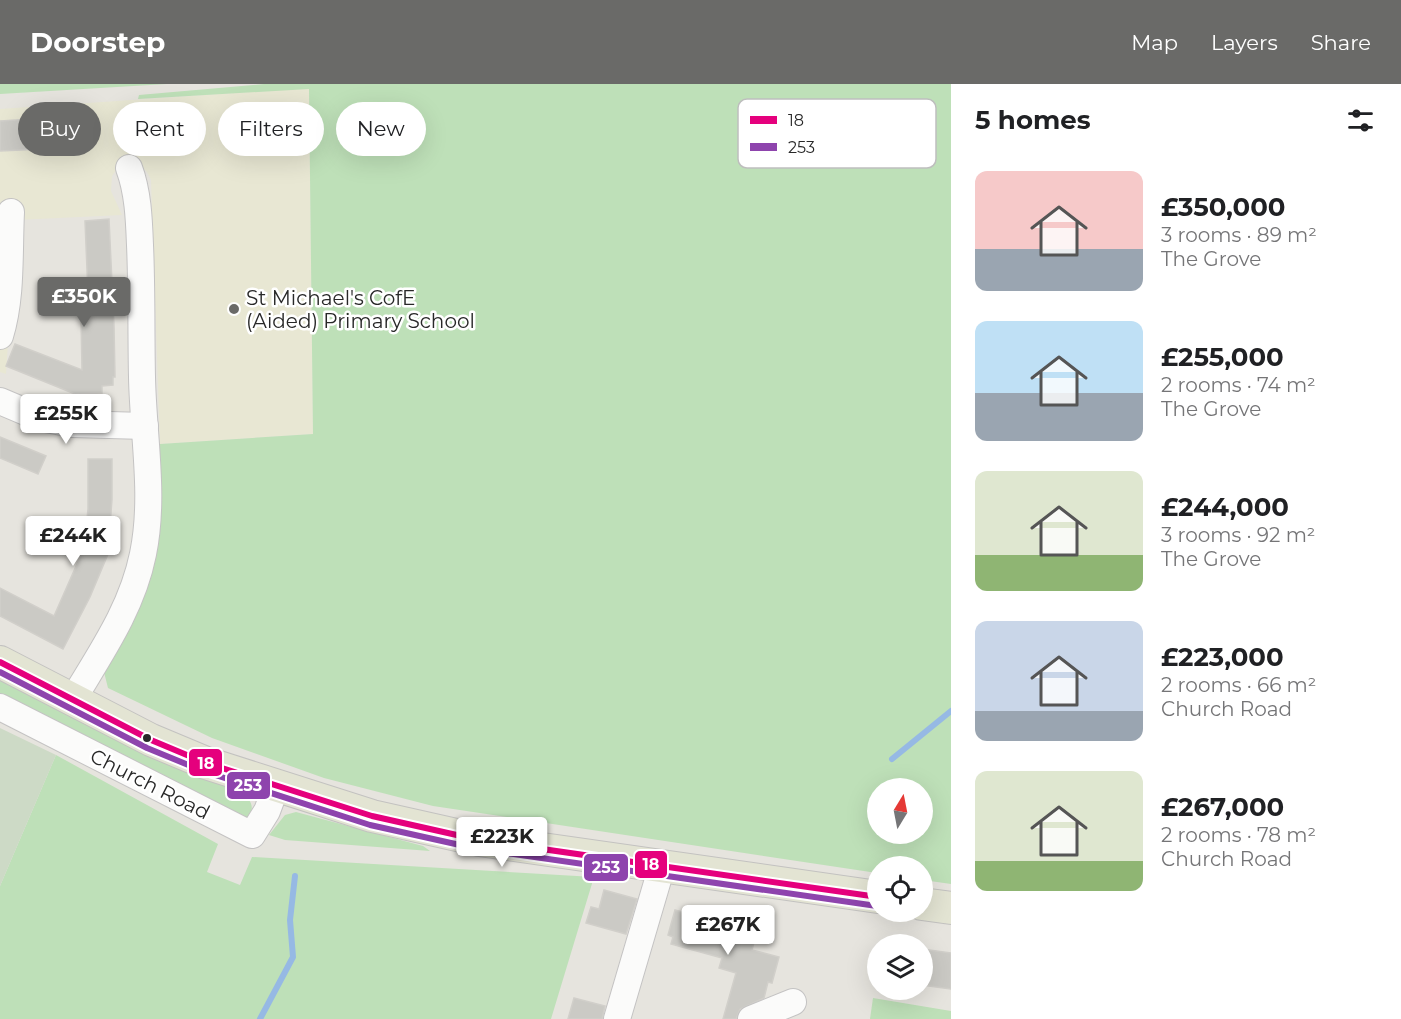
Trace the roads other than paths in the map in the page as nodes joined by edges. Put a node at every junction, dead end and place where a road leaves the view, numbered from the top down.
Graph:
1 (129, 168) dead end
2 (11, 212) dead end
3 (0, 336) edge
4 (0, 401) edge
5 (145, 426) junction
6 (0, 662) edge
7 (72, 701) junction
8 (0, 707) edge
9 (276, 786) junction
10 (662, 866) junction
11 (867, 895) edge
12 (933, 906) edge
13 (951, 908) edge
14 (793, 1002) dead end
15 (620, 1010) edge
16 (751, 1019) edge

1 - 5 street
2 - 3 street
4 - 5 street
5 - 7 street
6 - 7 main road, Church Road
7 - 9 main road, Church Road
8 - 9 street, Church Road
9 - 10 main road, Church Road
10 - 11 main road, Church Road
10 - 15 street
12 - 13 main road
14 - 16 street

